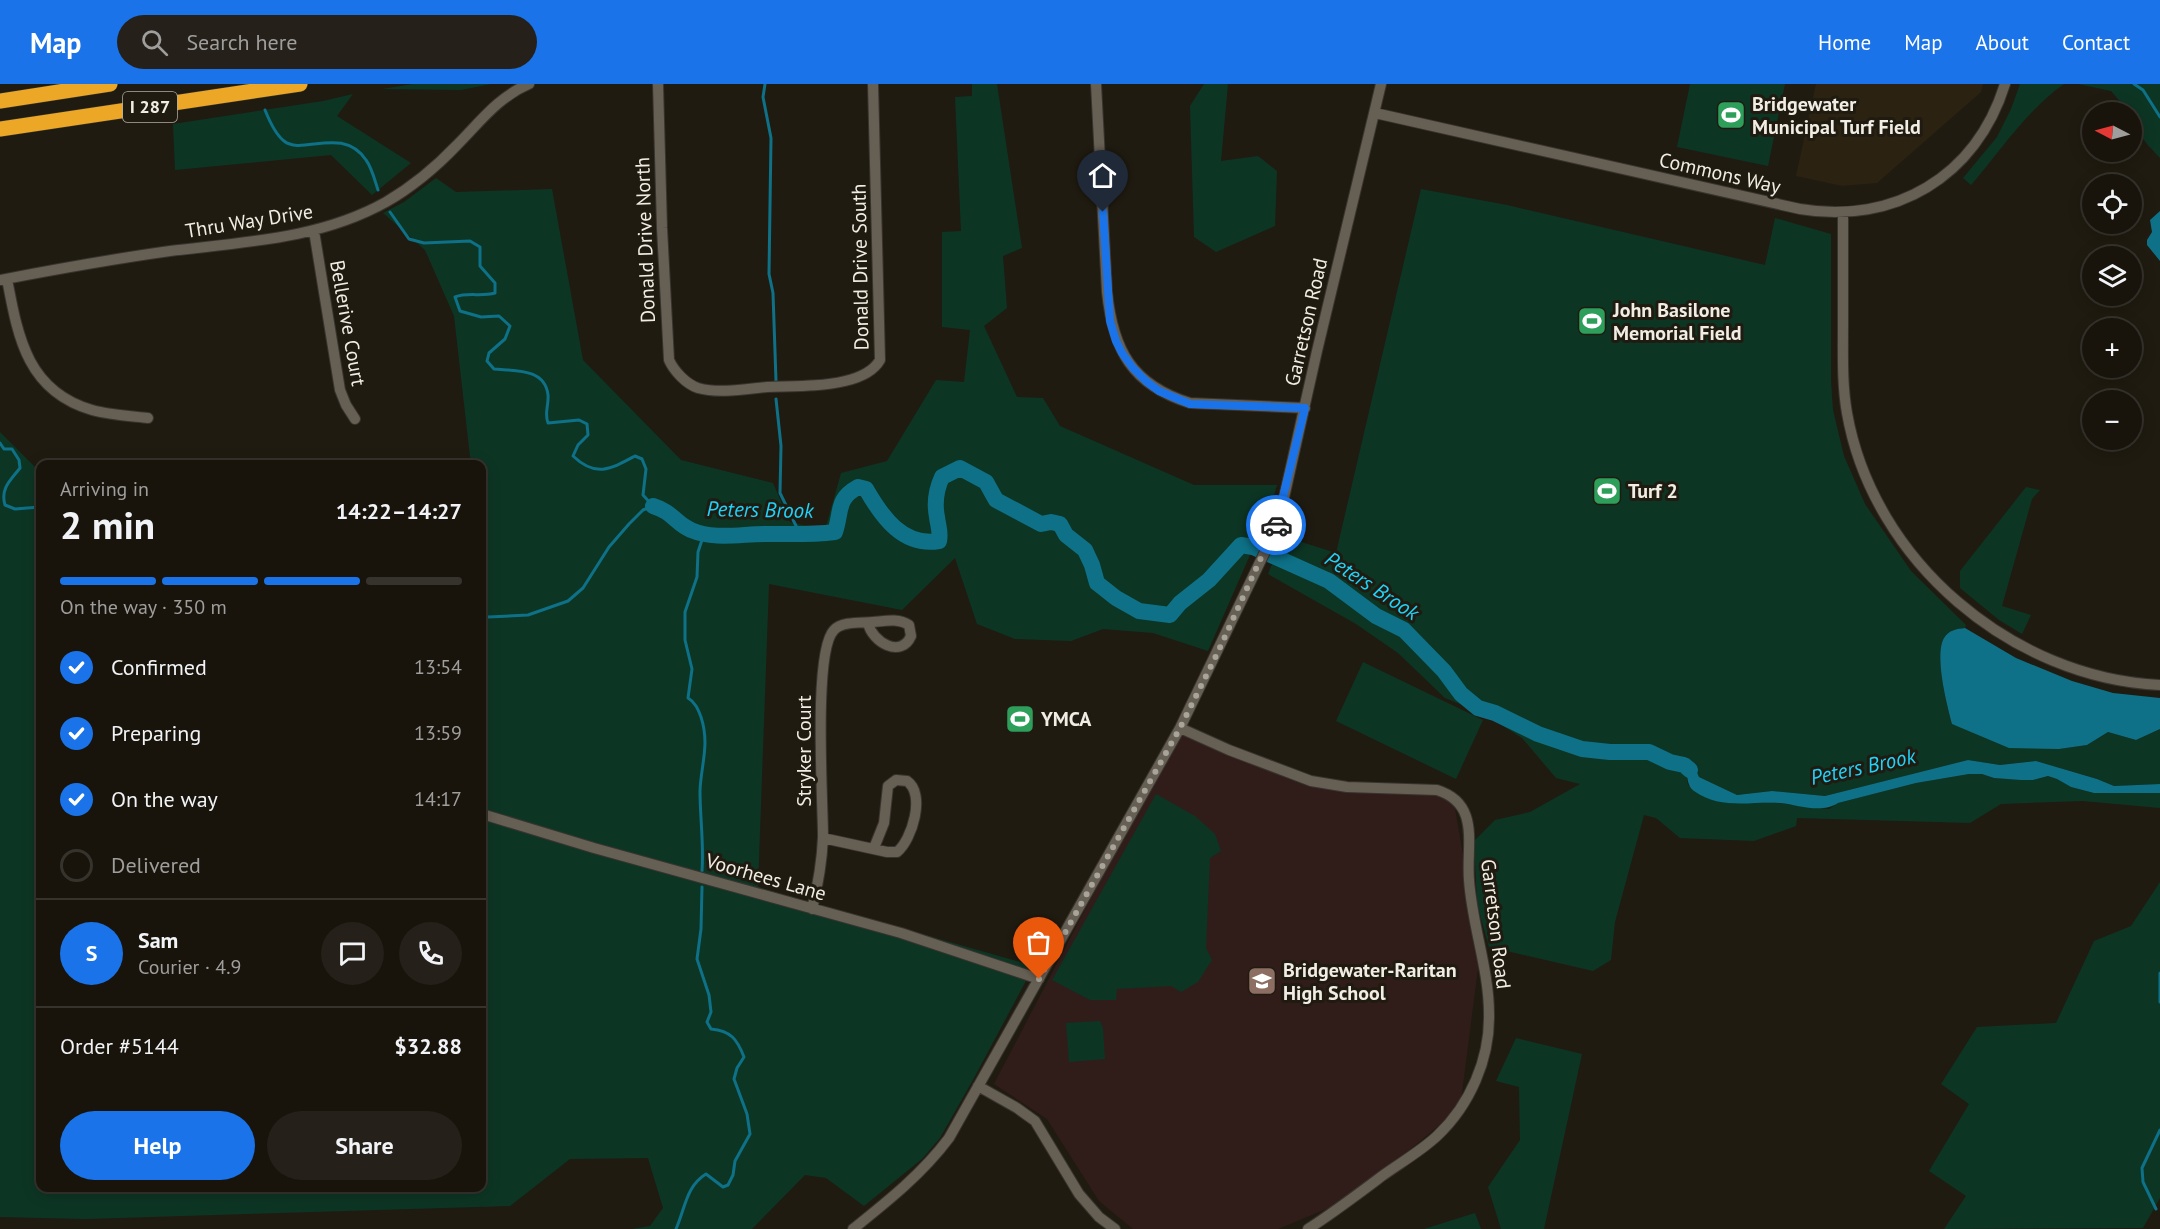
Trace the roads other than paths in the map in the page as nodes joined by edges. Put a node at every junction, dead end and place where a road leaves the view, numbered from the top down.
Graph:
1 (110, 84) edge
2 (300, 84) edge
3 (529, 84) edge
4 (658, 84) edge
5 (873, 84) edge
6 (1096, 84) edge
7 (1381, 84) edge
8 (2005, 84) edge
9 (0, 101) edge
10 (1375, 113) junction
11 (0, 129) edge
12 (1843, 213) junction
13 (314, 231) junction
14 (4, 279) edge
15 (692, 385) joint
16 (1305, 408) junction
17 (147, 418) dead end
18 (355, 419) dead end
19 (868, 623) dead end
20 (2160, 685) edge
21 (1180, 728) junction
22 (486, 815) edge
23 (823, 838) junction
24 (874, 848) junction
25 (812, 909) junction
26 (1039, 979) junction
27 (978, 1086) junction
28 (853, 1229) edge
29 (1115, 1229) edge
30 (1308, 1229) edge

1 - 9 highway, I 287
2 - 11 highway, I 287
3 - 13 street, Thru Way Drive
4 - 15 street, Donald Drive North
5 - 15 street, Donald Drive South
6 - 16 street
7 - 10 street, Garretson Road
8 - 12 street, Commons Way
10 - 12 street, Commons Way
10 - 16 street, Garretson Road
12 - 20 street
13 - 14 street, Thru Way Drive
13 - 18 street, Bellerive Court
14 - 17 street
16 - 21 street, Garretson Road
19 - 23 street, Stryker Court
21 - 26 street, Garretson Road
21 - 30 street, Garretson Road
22 - 25 street, Voorhees Lane
23 - 24 street
23 - 25 street, Stryker Court
24 - 24 street
25 - 26 street, Voorhees Lane
26 - 27 street, Garretson Road
27 - 28 street, Garretson Road
27 - 29 street

